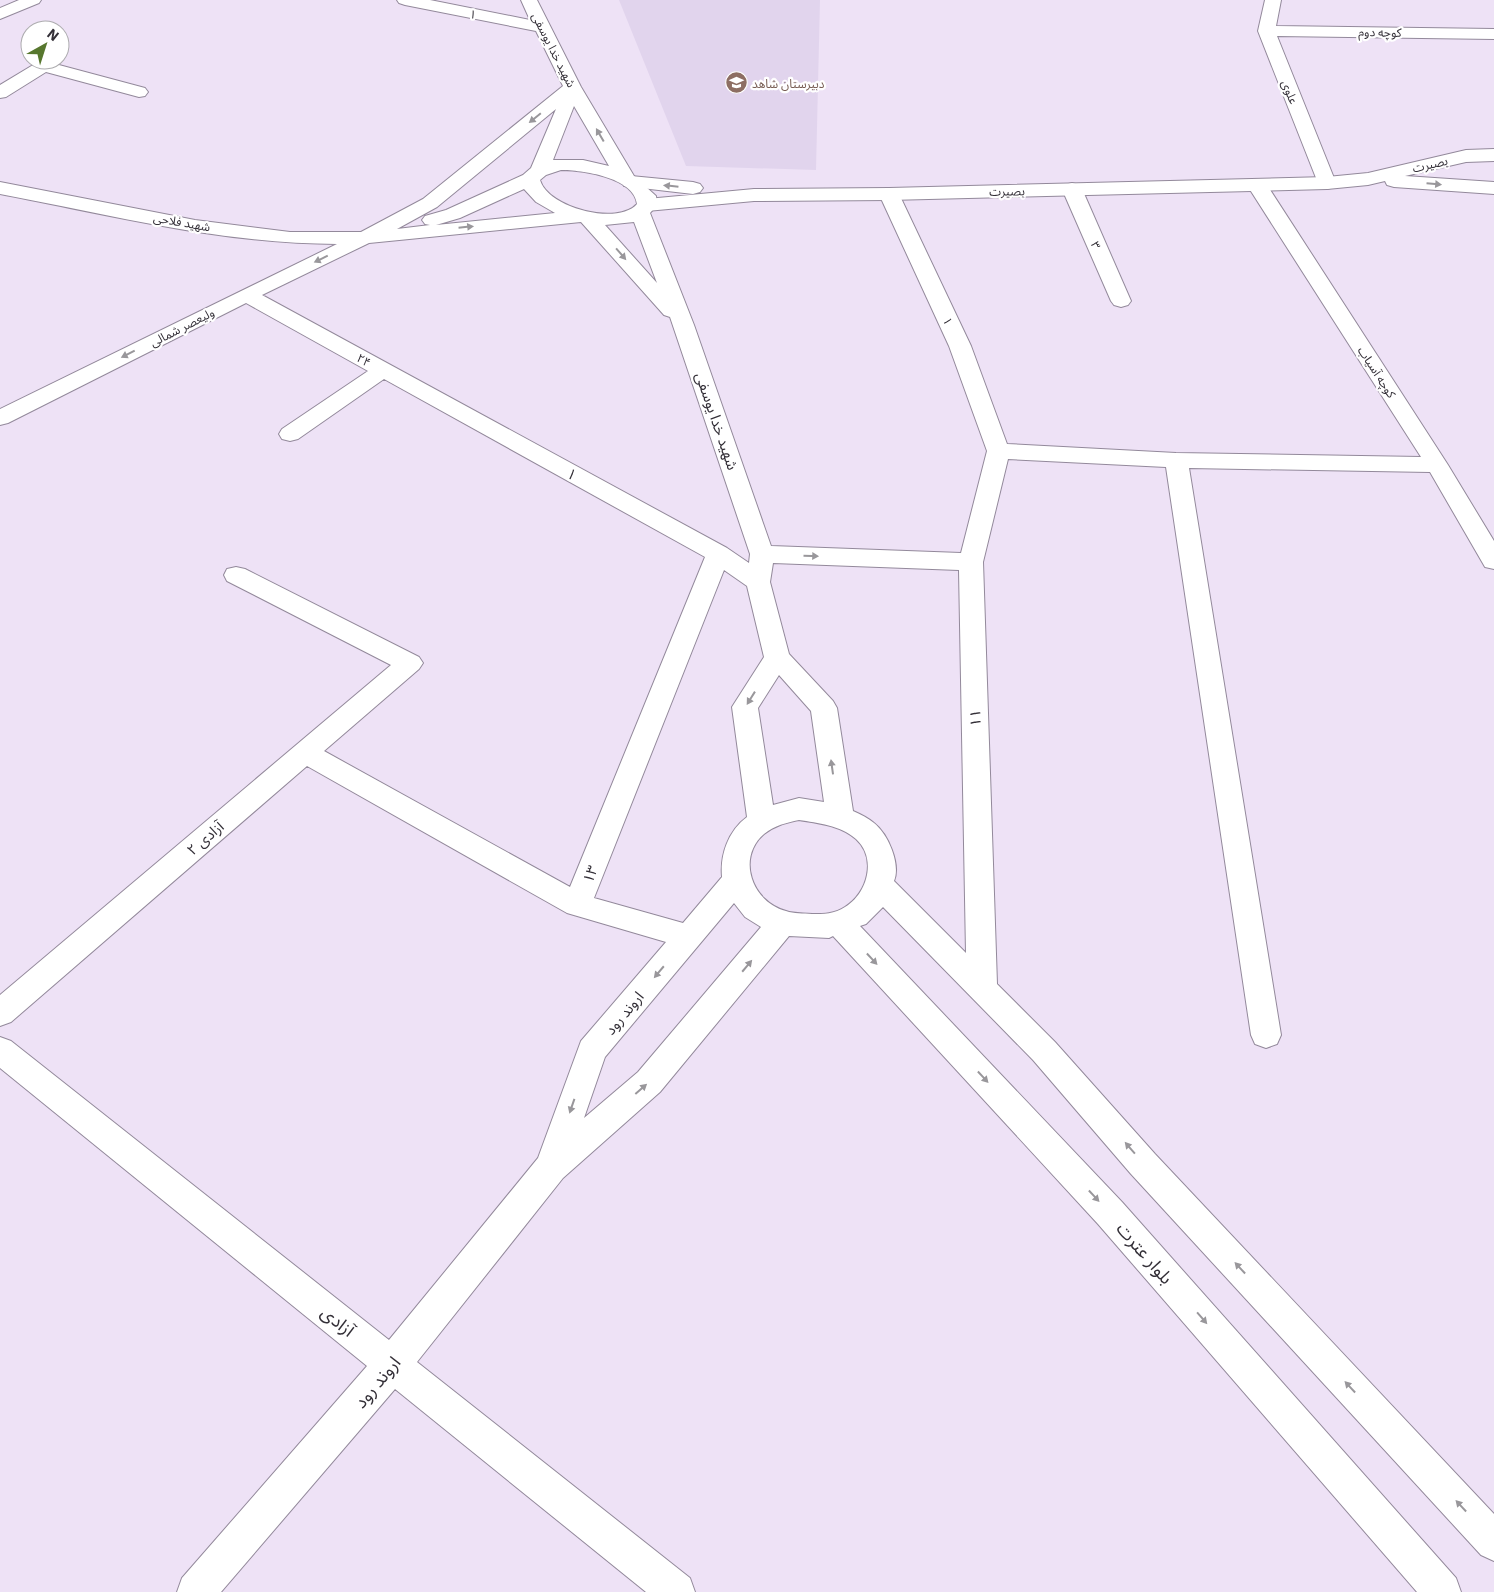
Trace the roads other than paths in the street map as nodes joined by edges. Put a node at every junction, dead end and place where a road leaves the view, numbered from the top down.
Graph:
1 (34, 0) edge
2 (406, 0) edge
3 (529, 0) edge
4 (1273, 0) edge
5 (0, 14) edge
6 (541, 28) junction
7 (1266, 31) junction
8 (1494, 34) edge
9 (572, 87) junction
10 (139, 92) dead end
11 (0, 94) edge
12 (1494, 155) edge
13 (534, 175) junction
14 (1368, 179) junction
15 (628, 180) junction
16 (1327, 183) junction
17 (1258, 185) junction
18 (0, 188) edge
19 (1494, 188) edge
20 (1072, 189) junction
21 (889, 194) junction
22 (754, 195) junction
23 (643, 209) junction
24 (585, 217) junction
25 (365, 238) junction
26 (246, 295) junction
27 (1121, 301) dead end
28 (684, 325) junction
29 (383, 370) junction
30 (0, 418) edge
31 (290, 434) dead end
32 (998, 452) junction
33 (1176, 460) junction
34 (1437, 465) junction
35 (718, 554) junction
36 (762, 554) junction
37 (1494, 561) edge
38 (971, 562) junction
39 (236, 575) dead end
40 (758, 582) junction
41 (777, 657) junction
42 (305, 753) junction
43 (840, 815) junction
44 (761, 821) junction
45 (736, 881) junction
46 (881, 886) junction
47 (577, 905) junction
48 (782, 923) junction
49 (839, 923) junction
50 (689, 937) junction
51 (982, 988) junction
52 (0, 1013) edge
53 (1266, 1035) dead end
54 (0, 1050) edge
55 (551, 1167) junction
56 (392, 1365) junction
57 (1494, 1542) edge
58 (196, 1592) edge
59 (676, 1592) edge
60 (1442, 1592) edge

1 - 5 street
2 - 6 street, ۱
3 - 6 street, شهید خدا یوسفی
4 - 7 street
6 - 9 street, شهید خدا یوسفی
7 - 8 street, کوچه دوم
7 - 16 street, علوی
9 - 13 street
15 -> 9 street, شهید خدا یوسفی
9 -> 25 street
10 - 11 street
12 - 14 street, بصیرت
13 - 15 street
13 - 24 street
13 - 25 street
14 - 16 street, بصیرت
14 -> 19 street, بصیرت
22 -> 15 street
15 - 23 street, شهید خدا یوسفی
16 - 17 street, بصیرت
17 - 20 street, بصیرت
17 - 34 street, کوچه آسیاب
18 - 25 street, شهید فلاحی
20 - 21 street, بصیرت
20 - 27 street, ۳
21 - 22 street, بصیرت
21 - 32 street, ۱
22 - 23 street, بصیرت
23 - 24 street, بصیرت
23 - 28 street, شهید خدا یوسفی
25 -> 24 street, بصیرت
24 -> 28 street, شهید خدا یوسفی
25 -> 26 street, ولیعصر شمالی
26 - 29 street, ۲۴
26 -> 30 street, ولیعصر شمالی
28 - 36 street, شهید خدا یوسفی
29 - 31 street, ۲۴
29 - 35 street, ۱
32 - 33 street
32 - 38 street, ۱۱
33 - 34 street
33 - 53 street
34 - 37 street, کوچه آسیاب
35 - 40 street, ۱
35 - 47 street, ۱۳
36 -> 38 street
36 - 40 street, شهید خدا یوسفی
38 - 51 street, ۱۱
39 - 42 street, آزادی ۲
40 - 41 street, شهید خدا یوسفی
43 -> 41 street, شهید خدا یوسفی
41 -> 44 street
42 - 47 street
42 - 52 street, آزادی ۲
43 - 44 street
43 - 46 street
44 - 45 street
45 - 48 street
45 - 50 street, اروند رود
46 - 49 street
46 - 51 street
47 - 50 street
48 - 49 street
55 -> 48 street, اروند رود
49 -> 60 street, بلوار عترت
50 -> 55 street, اروند رود
57 -> 51 street
54 - 56 street, آزادی
55 - 56 street, اروند رود
56 - 58 street, اروند رود
56 - 59 street, آزادی

